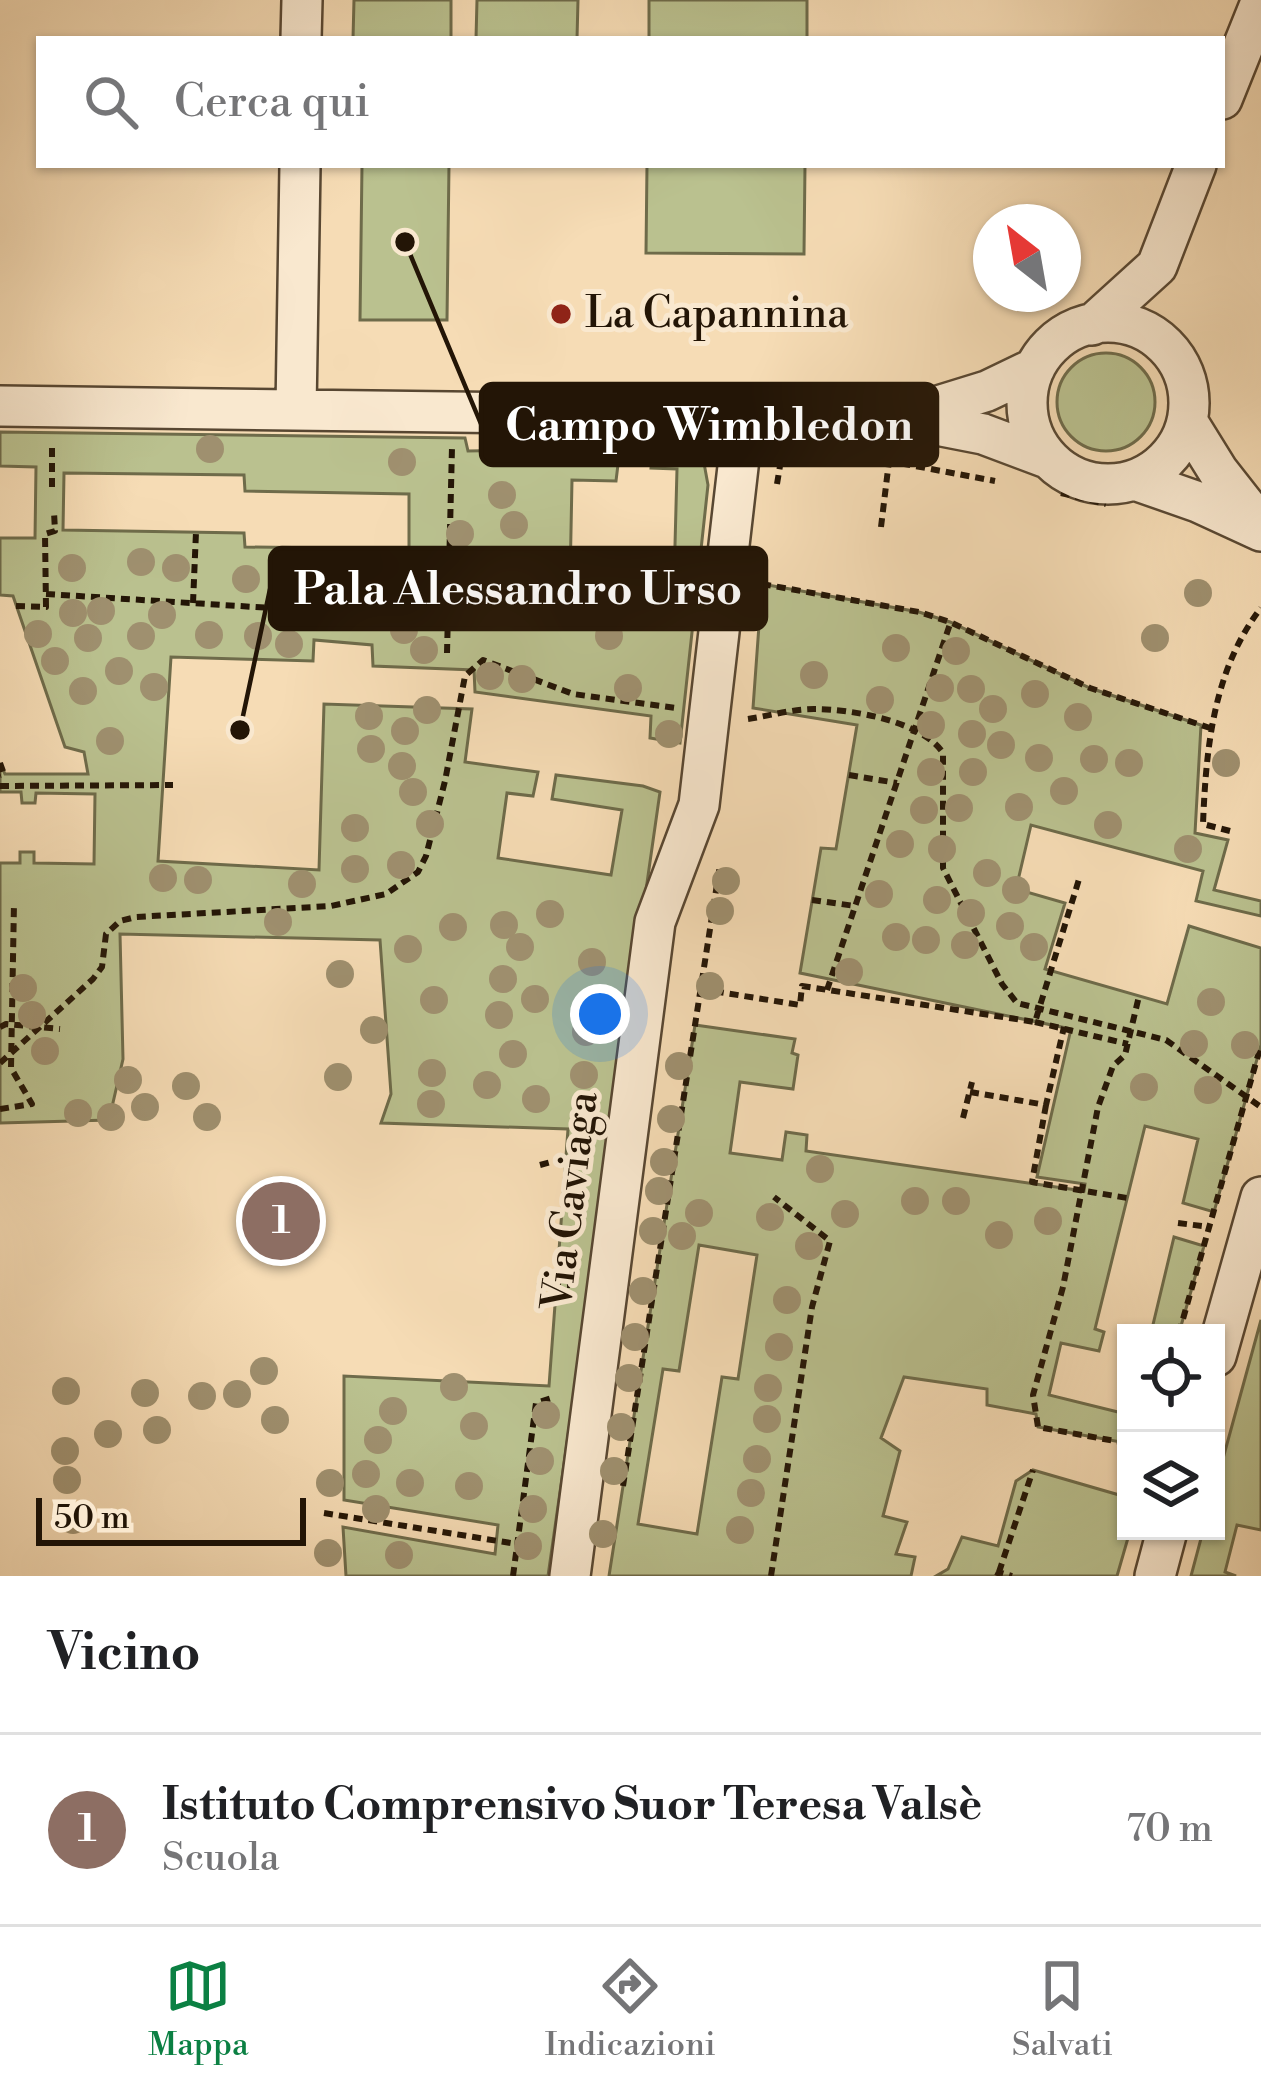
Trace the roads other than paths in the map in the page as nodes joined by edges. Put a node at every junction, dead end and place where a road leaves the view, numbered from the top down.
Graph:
1 (302, 0) edge
2 (1261, 2) edge
3 (301, 36) edge
4 (1225, 92) edge
5 (300, 168) edge
6 (1195, 168) edge
7 (1157, 266) junction
8 (1092, 325) junction
9 (1169, 349) junction
10 (1035, 368) junction
11 (0, 406) edge
12 (296, 410) junction
13 (744, 416) junction
14 (901, 418) junction
15 (1187, 421) junction
16 (1046, 474) junction
17 (1123, 493) junction
18 (1261, 528) edge
19 (1261, 1197) edge
20 (1225, 1324) edge
21 (1164, 1540) edge
22 (570, 1576) edge
23 (1154, 1576) edge

1 - 3 street
2 - 4 street
5 - 12 street
6 - 7 street
7 - 8 street
7 - 9 street
8 - 9 street
8 - 10 street
9 - 15 street
10 - 14 street
10 - 16 street
11 - 12 street
12 - 13 street
13 - 14 street
13 - 22 street, Via Caviaga
14 - 16 street
15 - 17 street
15 - 18 street
16 - 17 street
17 - 18 street
19 - 20 street
21 - 23 street

